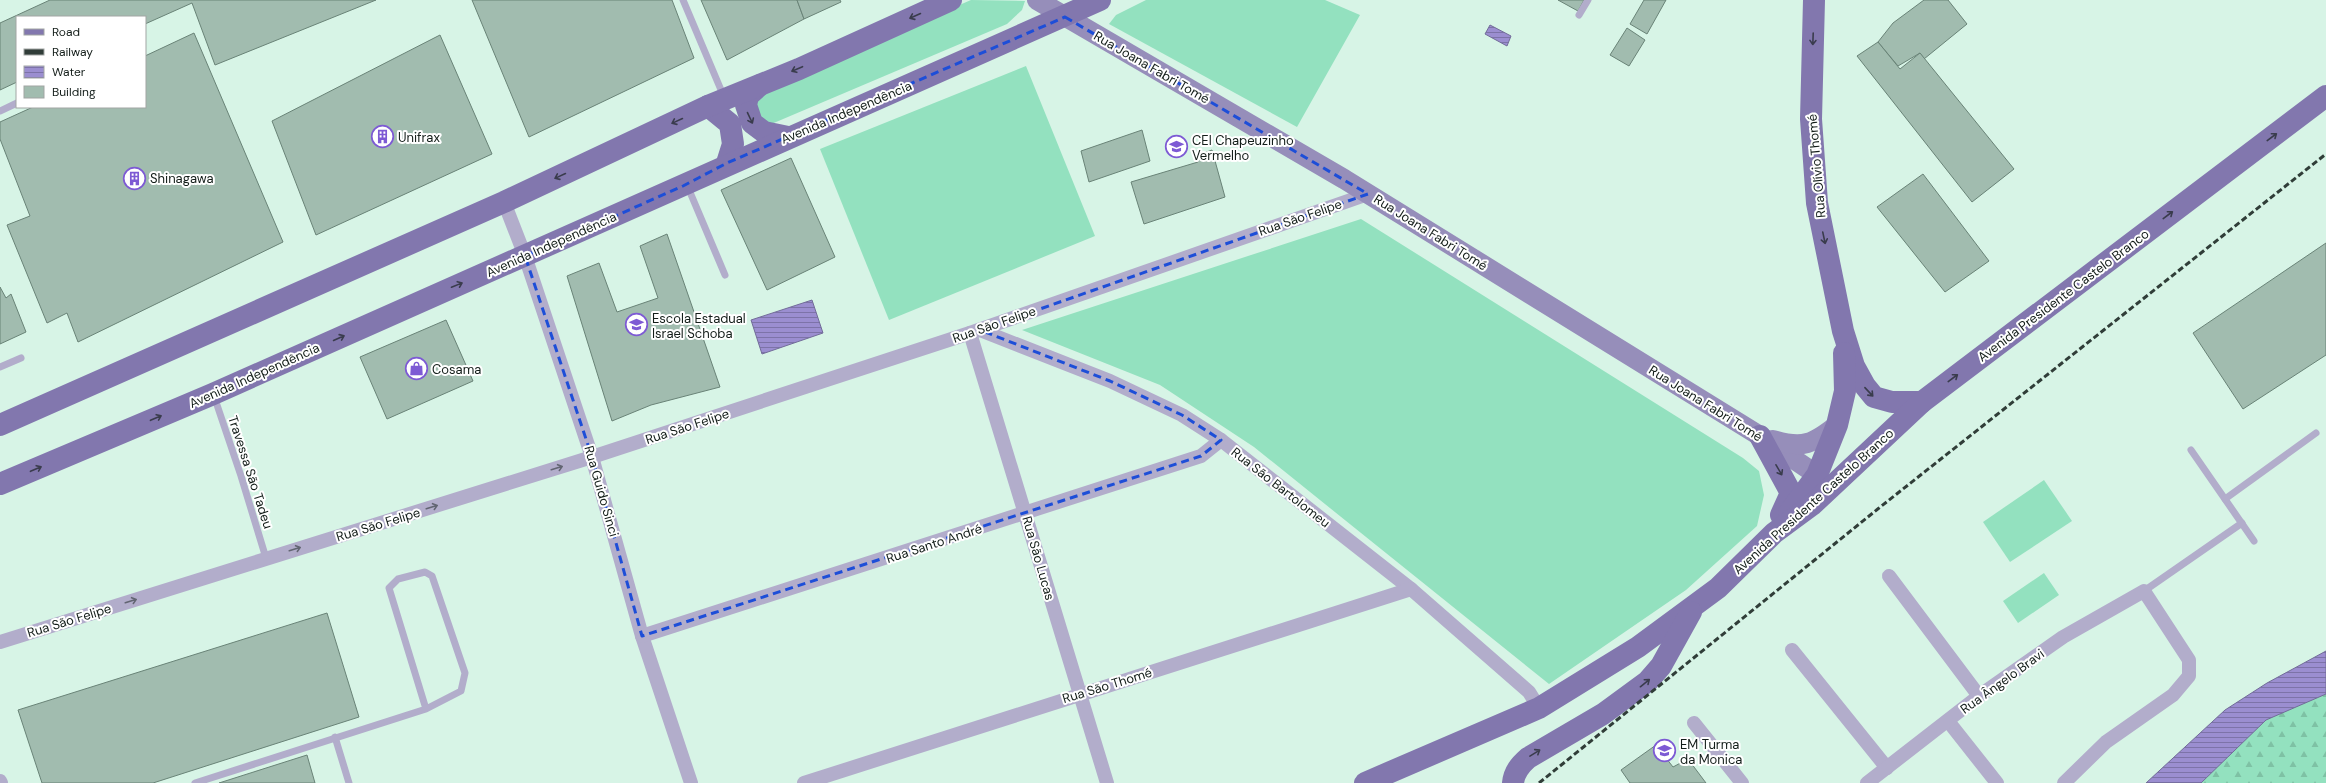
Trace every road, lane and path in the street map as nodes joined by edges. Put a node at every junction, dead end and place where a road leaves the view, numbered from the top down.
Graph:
1 (683, 0) edge
2 (951, 0) edge
3 (1037, 0) edge
4 (1100, 0) edge
5 (1588, 0) edge
6 (1814, 0) edge
7 (1579, 16) dead end
8 (1065, 17) junction
9 (760, 85) junction
10 (2326, 96) edge
11 (16, 103) edge
12 (717, 103) junction
13 (0, 111) edge
14 (788, 137) junction
15 (727, 164) junction
16 (687, 185) junction
17 (1368, 194) junction
18 (504, 202) junction
19 (525, 256) junction
20 (725, 275) dead end
21 (1843, 331) junction
22 (975, 332) junction
23 (21, 358) dead end
24 (0, 368) edge
25 (213, 394) junction
26 (1922, 402) junction
27 (0, 425) edge
28 (1837, 425) junction
29 (2316, 433) dead end
30 (1760, 436) junction
31 (1221, 440) junction
32 (2191, 450) dead end
33 (592, 457) junction
34 (1817, 475) junction
35 (0, 484) edge
36 (2225, 499) junction
37 (1812, 505) junction
38 (1026, 514) junction
39 (2242, 523) junction
40 (1774, 533) junction
41 (2254, 541) dead end
42 (266, 558) junction
43 (1889, 576) dead end
44 (1411, 589) junction
45 (2144, 591) junction
46 (1696, 605) junction
47 (642, 636) junction
48 (0, 642) edge
49 (1792, 650) dead end
50 (1078, 694) junction
51 (1979, 696) junction
52 (1540, 708) junction
53 (426, 709) junction
54 (1948, 720) junction
55 (1694, 723) dead end
56 (335, 737) junction
57 (1887, 768) junction
58 (195, 783) edge
59 (349, 783) edge
60 (691, 783) edge
61 (804, 783) edge
62 (1107, 783) edge
63 (1365, 783) edge
64 (1513, 783) edge
65 (1742, 783) edge
66 (1867, 783) edge
67 (1997, 783) edge
68 (2064, 783) edge

1 - 12 lane
2 -> 9 main road
3 - 8 street, Rua Joana Fabri Tomé
4 - 8 main road, Avenida Independência
5 - 7 lane
6 -> 21 main road, Rua Olívio Thomé
8 - 14 main road, Avenida Independência
8 - 17 street, Rua Joana Fabri Tomé
9 - 12 main road
9 -> 14 main road
26 -> 10 main road, Avenida Presidente Castelo Branco
11 - 13 lane
12 - 15 main road
12 -> 18 main road
14 - 15 main road, Avenida Independência
15 - 16 main road, Avenida Independência
16 - 19 main road, Avenida Independência
16 - 20 lane
17 - 22 street, Rua São Felipe
17 - 30 street, Rua Joana Fabri Tomé
18 - 19 street, Rua Guido Sinci
18 - 27 main road
25 -> 19 main road, Avenida Independência
19 - 33 street, Rua Guido Sinci
21 -> 26 main road
21 - 28 main road
22 - 31 street, Rua São Bartolomeu
22 - 33 street, Rua São Felipe
22 - 38 street, Rua São Lucas
23 - 24 lane
35 -> 25 main road, Avenida Independência
25 - 42 lane, Travessa São Tadeu
26 - 37 main road, Avenida Presidente Castelo Branco
28 - 30 street
28 - 34 main road
29 - 36 lane
30 - 34 street, Rua Joana Fabri Tomé
30 -> 40 main road
31 - 38 street, Rua Santo André
31 - 44 street, Rua São Bartolomeu
32 - 36 lane
42 -> 33 street, Rua São Felipe
33 - 47 street, Rua Guido Sinci
34 - 37 main road
34 - 40 main road
36 - 39 lane
37 - 40 main road, Avenida Presidente Castelo Branco
38 - 47 street, Rua Santo André
38 - 50 street, Rua São Lucas
39 - 41 lane
39 - 45 lane
40 - 46 main road, Avenida Presidente Castelo Branco
48 -> 42 street, Rua São Felipe
43 - 51 street
44 - 50 street, Rua São Thomé
44 - 52 street, Rua São Bartolomeu
45 - 51 street, Rua Ângelo Bravi
45 - 68 street
46 - 52 main road, Avenida Presidente Castelo Branco
64 -> 46 main road
47 - 60 street, Rua Guido Sinci
49 - 57 street
50 - 61 street, Rua São Thomé
50 - 62 street, Rua São Lucas
51 - 54 street, Rua Ângelo Bravi
52 - 63 main road, Avenida Presidente Castelo Branco
53 - 53 lane
53 - 56 lane
54 - 57 street, Rua Ângelo Bravi
54 - 67 street
55 - 65 street
56 - 58 lane
56 - 59 lane
57 - 66 street, Rua Ângelo Bravi

